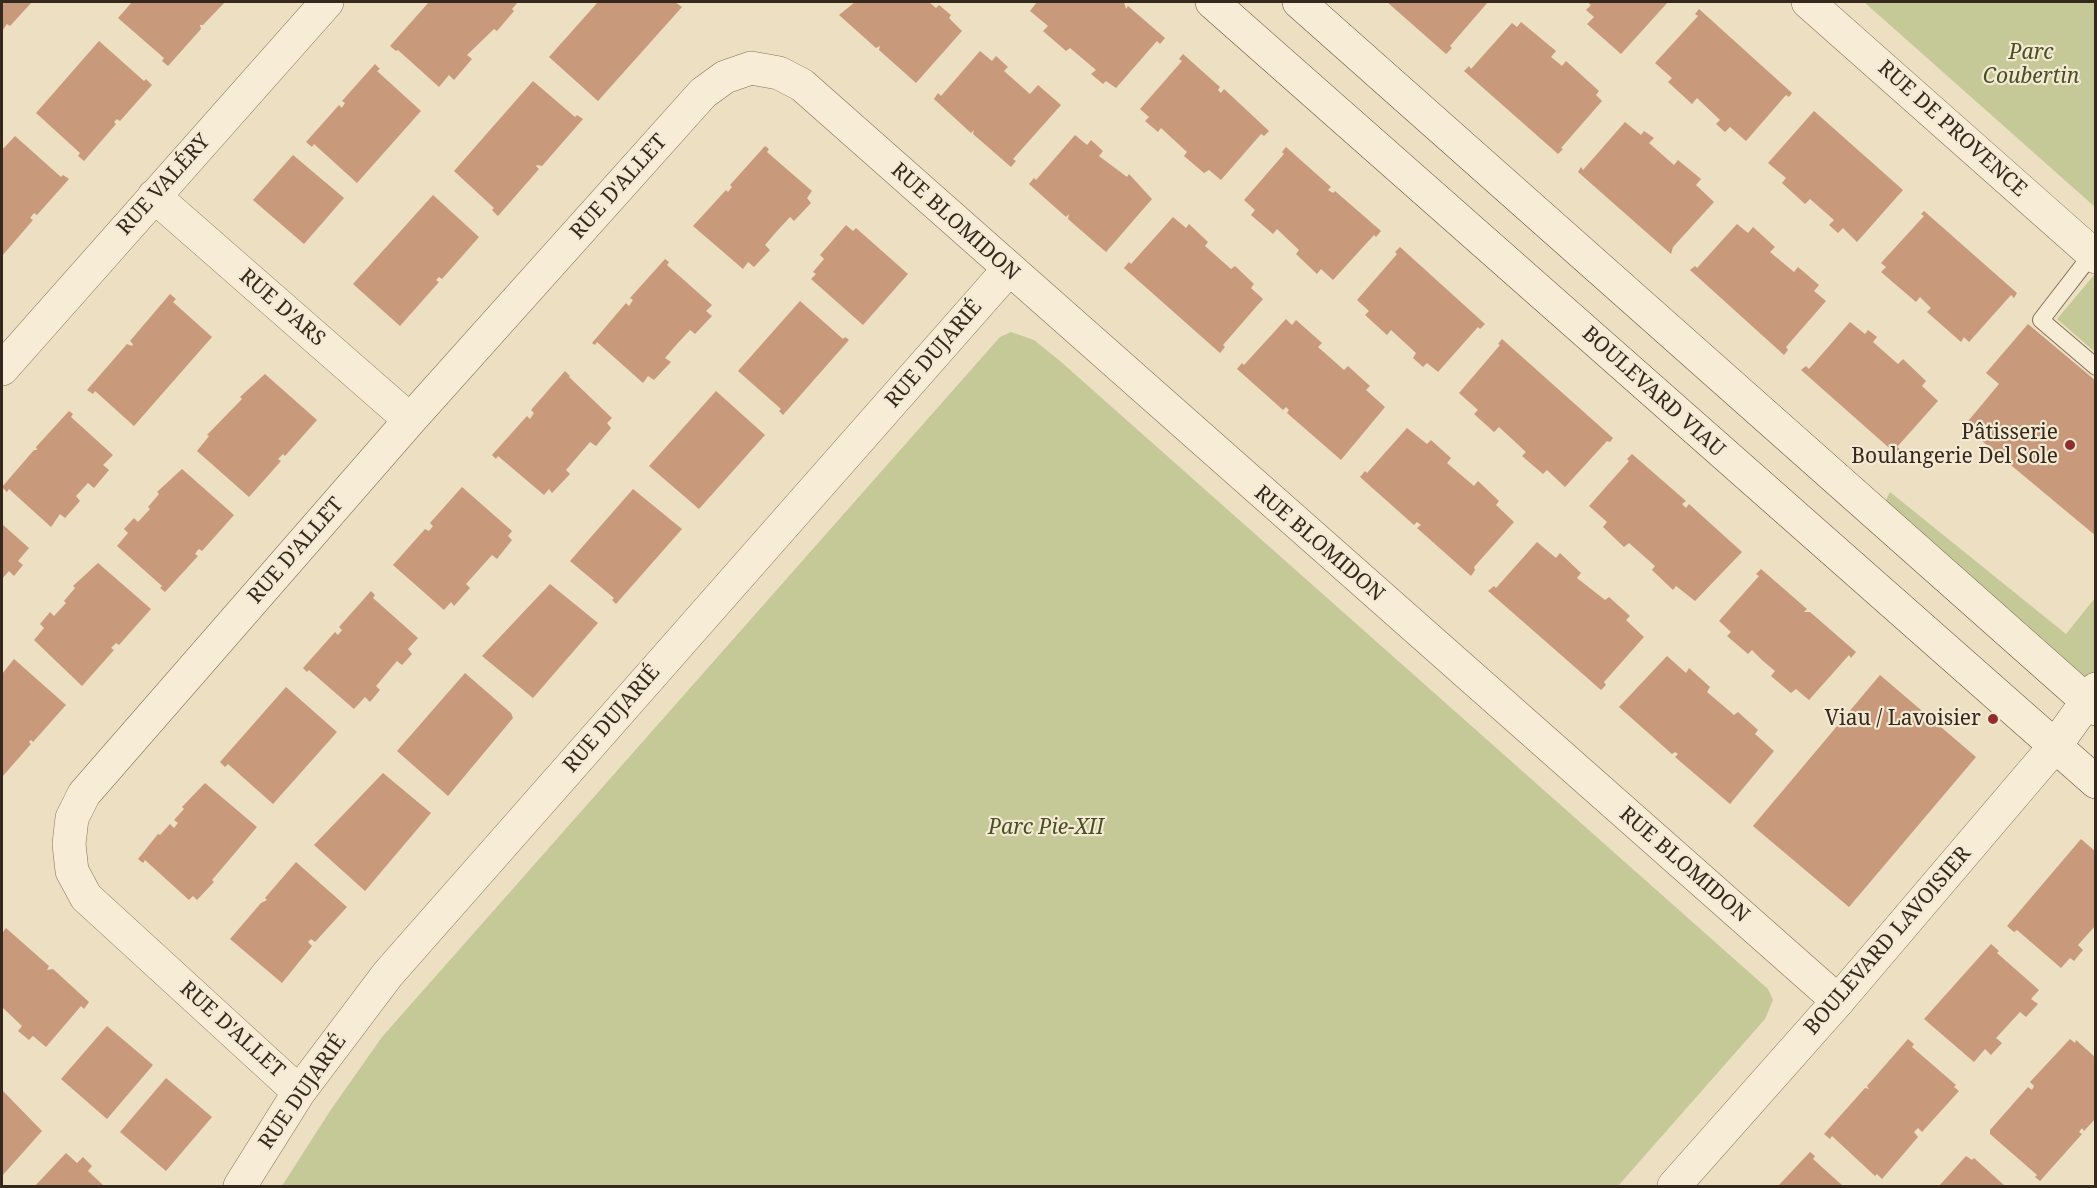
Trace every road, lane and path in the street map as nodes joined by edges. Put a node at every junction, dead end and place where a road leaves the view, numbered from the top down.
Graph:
1 (327, 2) edge
2 (1212, 2) edge
3 (1299, 2) edge
4 (1808, 2) edge
5 (802, 85) joint
6 (154, 196) junction
7 (2094, 255) edge
8 (1009, 269) junction
9 (2096, 367) edge
10 (2, 369) edge
11 (410, 420) junction
12 (2093, 700) edge
13 (2055, 746) junction
14 (2096, 782) edge
15 (1838, 1001) junction
16 (299, 1092) junction
17 (240, 1186) edge
18 (1674, 1186) edge

1 - 6 street, RUE VALÉRY
2 - 13 street, BOULEVARD VIAU
3 - 12 street
4 - 7 street, RUE DE PROVENCE
5 - 8 street, RUE BLOMIDON
5 - 11 street, RUE D'ALLET
6 - 10 street, RUE VALÉRY
6 - 11 street, RUE D'ARS
7 - 9 lane
8 - 15 street, RUE BLOMIDON
8 - 16 street, RUE DUJARIÉ
11 - 16 street, RUE D'ALLET
12 - 13 street, BOULEVARD LAVOISIER
13 - 14 street, BOULEVARD VIAU
13 - 15 street, BOULEVARD LAVOISIER
15 - 18 street, BOULEVARD LAVOISIER
16 - 17 street, RUE DUJARIÉ

